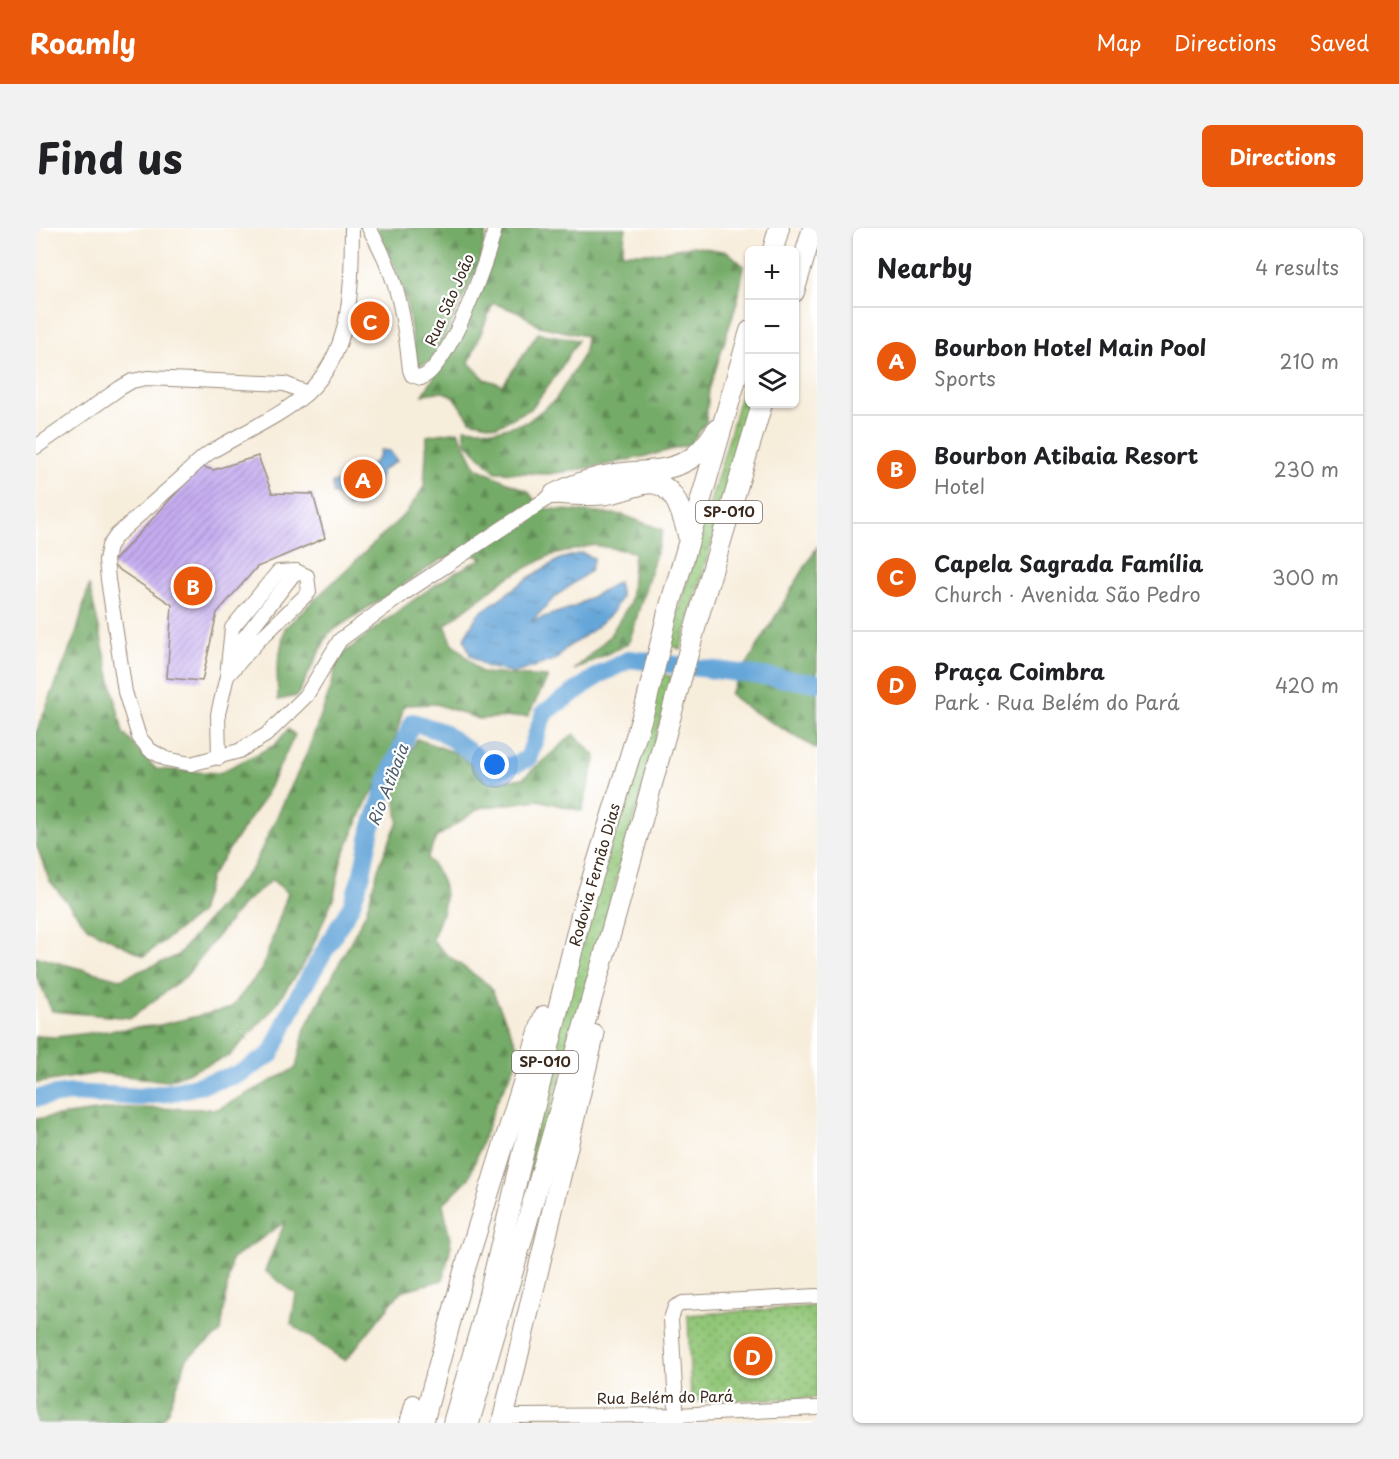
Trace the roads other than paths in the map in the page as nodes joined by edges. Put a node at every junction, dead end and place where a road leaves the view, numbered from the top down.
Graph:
1 (352, 228) edge
2 (369, 228) edge
3 (495, 228) edge
4 (779, 228) edge
5 (813, 228) edge
6 (774, 246) edge
7 (799, 278) edge
8 (745, 347) edge
9 (307, 393) junction
10 (761, 408) edge
11 (722, 422) junction
12 (36, 447) edge
13 (554, 494) junction
14 (689, 539) junction
15 (227, 676) junction
16 (219, 758) junction
17 (581, 915) junction
18 (614, 925) junction
19 (817, 1296) edge
20 (413, 1402) dead end
21 (817, 1408) edge
22 (677, 1419) edge
23 (516, 1420) edge
24 (407, 1423) edge
25 (423, 1423) edge
26 (453, 1423) edge
27 (470, 1423) edge

1 - 9 street
2 - 3 street, Rua São João
4 - 6 highway
5 - 7 highway
8 - 11 highway, Rodovia Fernão Dias / SP-010
9 - 12 street
9 - 16 street
10 - 18 highway, Rodovia Fernão Dias / SP-010
11 - 13 highway
11 - 14 highway, Rodovia Fernão Dias / SP-010
13 - 14 highway
13 - 16 street
14 - 17 highway, Rodovia Fernão Dias / SP-010
15 - 15 street
15 - 16 street
17 - 25 highway
17 - 26 highway, Rodovia Fernão Dias / SP-010
18 - 23 highway
18 - 27 highway, Rodovia Fernão Dias / SP-010
19 - 22 street
20 - 24 street
21 - 22 street, Rua Belém do Pará
22 - 23 street, Rua Belém do Pará

